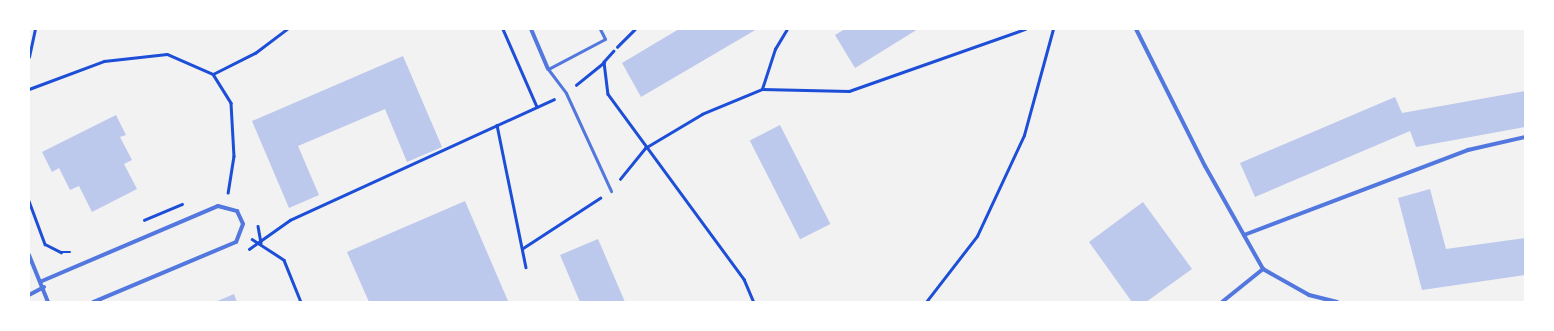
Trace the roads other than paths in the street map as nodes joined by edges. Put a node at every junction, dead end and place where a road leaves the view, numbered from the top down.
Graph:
1 (531, 29) edge
2 (600, 29) edge
3 (1136, 29) edge
4 (548, 69) junction
5 (1525, 137) edge
6 (611, 191) road end
7 (1244, 235) junction
8 (29, 255) edge
9 (1263, 269) junction
10 (42, 281) junction
11 (44, 287) junction
12 (29, 294) edge
13 (48, 302) edge
14 (93, 302) edge
15 (1222, 302) edge
16 (1337, 302) edge

1 - 4 street
2 - 4 lane
3 - 7 street
4 - 6 lane
5 - 7 street
7 - 9 street
8 - 10 street
9 - 15 street
9 - 16 street
10 - 11 street
10 - 14 street
11 - 12 street
11 - 13 street

